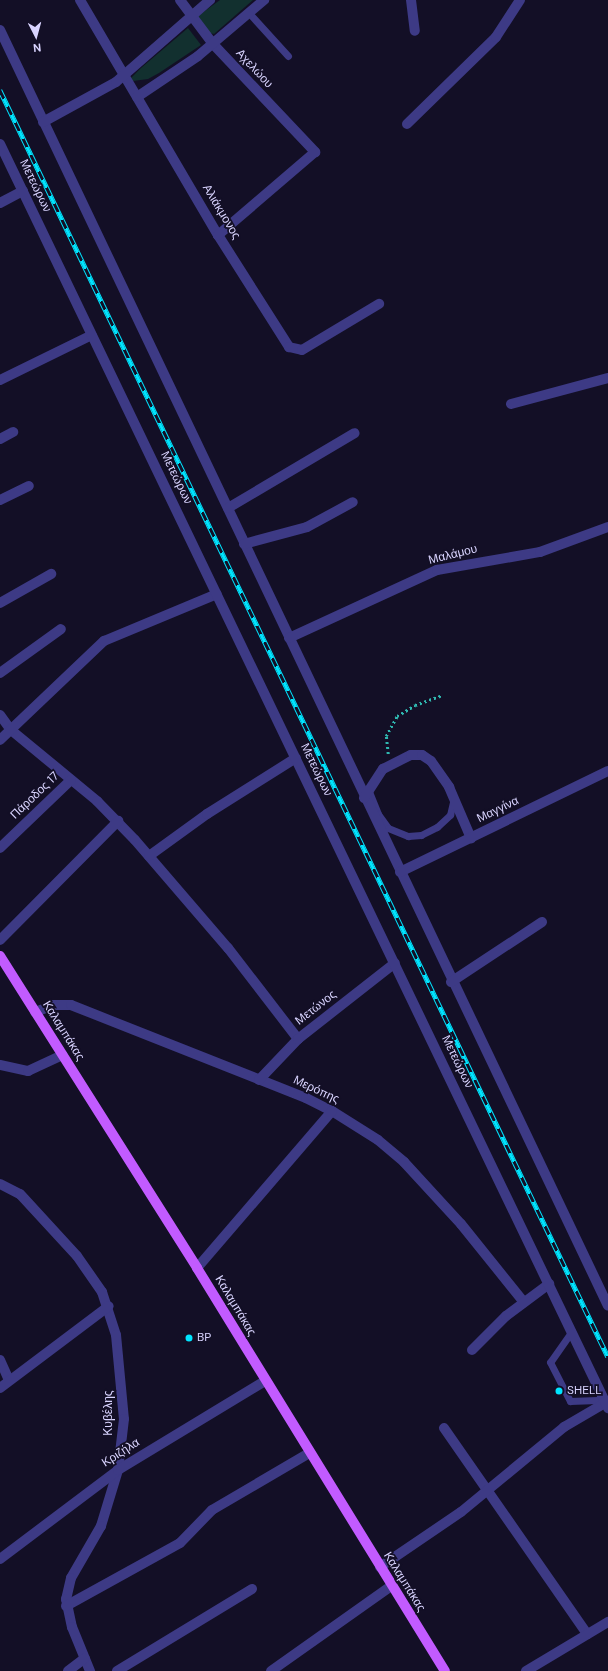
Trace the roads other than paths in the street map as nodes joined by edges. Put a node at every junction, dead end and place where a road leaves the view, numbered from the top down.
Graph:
1 (80, 0) edge
2 (180, 0) edge
3 (210, 0) edge
4 (264, 0) edge
5 (411, 0) edge
6 (520, 0) edge
7 (249, 13) junction
8 (191, 15) junction
9 (0, 30) edge
10 (415, 31) dead end
11 (213, 44) junction
12 (288, 56) dead end
13 (124, 76) junction
14 (137, 97) junction
15 (43, 122) junction
16 (407, 124) dead end
17 (0, 144) edge
18 (23, 191) junction
19 (0, 203) edge
20 (218, 235) junction
21 (378, 304) dead end
22 (92, 335) junction
23 (608, 378) edge
24 (0, 380) edge
25 (511, 404) dead end
26 (12, 432) dead end
27 (355, 433) dead end
28 (0, 439) edge
29 (29, 486) dead end
30 (0, 500) edge
31 (353, 502) dead end
32 (228, 508) junction
33 (608, 527) edge
34 (244, 544) junction
35 (51, 574) dead end
36 (217, 594) junction
37 (0, 603) edge
38 (61, 629) dead end
39 (289, 638) junction
40 (0, 673) edge
41 (0, 715) edge
42 (11, 730) junction
43 (0, 740) edge
44 (296, 758) junction
45 (608, 770) edge
46 (71, 780) junction
47 (366, 793) junction
48 (454, 798) junction
49 (376, 815) junction
50 (118, 821) junction
51 (471, 838) junction
52 (0, 848) edge
53 (149, 856) junction
54 (400, 872) junction
55 (542, 922) dead end
56 (0, 940) edge
57 (0, 956) edge
58 (395, 963) junction
59 (451, 982) junction
60 (35, 1012) junction
61 (298, 1039) junction
62 (62, 1055) junction
63 (0, 1065) edge
64 (259, 1080) junction
65 (332, 1111) junction
66 (0, 1184) edge
67 (197, 1268) junction
68 (549, 1284) junction
69 (524, 1301) junction
70 (109, 1306) junction
71 (608, 1306) edge
72 (572, 1331) junction
73 (472, 1350) dead end
74 (0, 1360) edge
75 (10, 1380) junction
76 (265, 1381) junction
77 (0, 1388) edge
78 (606, 1403) edge
79 (444, 1428) dead end
80 (309, 1453) junction
81 (118, 1470) junction
82 (488, 1492) junction
83 (0, 1558) edge
84 (380, 1567) junction
85 (391, 1586) junction
86 (252, 1589) dead end
87 (66, 1606) junction
88 (608, 1622) edge
89 (587, 1634) junction
90 (85, 1658) junction
91 (68, 1671) edge
92 (90, 1671) edge
93 (117, 1671) edge
94 (271, 1671) edge
95 (445, 1671) edge
96 (526, 1671) edge

1 - 13 street, Αλιάκμονος
2 - 8 street, Αχελώου
3 - 8 street
4 - 7 street
5 - 10 street
6 - 16 street
7 - 11 street
7 - 12 lane
8 - 11 street, Αχελώου
8 - 13 street
9 - 15 street
11 - 14 street
11 - 20 street, Αχελώου
13 - 14 street, Αλιάκμονος
13 - 15 street
14 - 20 street, Αλιάκμονος
15 - 32 street
17 - 18 street, Μετεώρων
18 - 19 street
18 - 22 street, Μετεώρων
20 - 21 street, Αλιάκμονος
22 - 24 street
22 - 36 street, Μετεώρων
23 - 25 street
26 - 28 street
27 - 32 street
29 - 30 street
31 - 34 street
32 - 34 street
33 - 39 street, Μαλάμου
34 - 39 street
35 - 37 street
36 - 42 street
36 - 44 street, Μετεώρων
38 - 40 street
39 - 47 street
41 - 42 street
42 - 43 street
42 - 46 street
44 - 53 street
44 - 58 street, Μετεώρων
45 - 51 street, Μαγγίνα
46 - 50 street
46 - 52 street, Πάροδος 17
47 - 48 street
47 - 49 street
48 - 49 lane
48 - 51 street
49 - 54 street
50 - 53 street
50 - 56 street
51 - 54 street, Μαγγίνα
53 - 61 street
54 - 59 street
55 - 59 street
57 - 60 main road, Καλαμπάκας
58 - 61 street, Μετώνος
58 - 68 street, Μετεώρων
59 - 71 street
60 - 62 main road, Καλαμπάκας
60 - 64 street, Μερόπης
61 - 64 street, Μετώνος
62 - 63 street
62 - 67 main road, Καλαμπάκας
64 - 65 street, Μερόπης
65 - 67 street
65 - 69 street, Μερόπης
66 - 70 street, Κυβέλης
67 - 76 main road, Καλαμπάκας
68 - 69 street
68 - 72 street, Μετεώρων
69 - 73 street
70 - 75 street
70 - 81 street, Κυβέλης
72 - 78 street, Μετεώρων
72 - 78 lane
74 - 75 street
75 - 77 street
76 - 80 main road, Καλαμπάκας
76 - 81 street, Κριζήλα
78 - 82 street
79 - 82 street
80 - 84 main road, Καλαμπάκας
80 - 87 street
81 - 83 street, Κριζήλα
81 - 87 street, Κυβέλης
82 - 84 street
82 - 89 street
84 - 85 main road, Καλαμπάκας
85 - 94 street
85 - 95 main road, Καλαμπάκας
86 - 93 street
87 - 90 street, Κυβέλης
88 - 89 street
89 - 96 street
90 - 91 street
90 - 92 street, Κυβέλης

